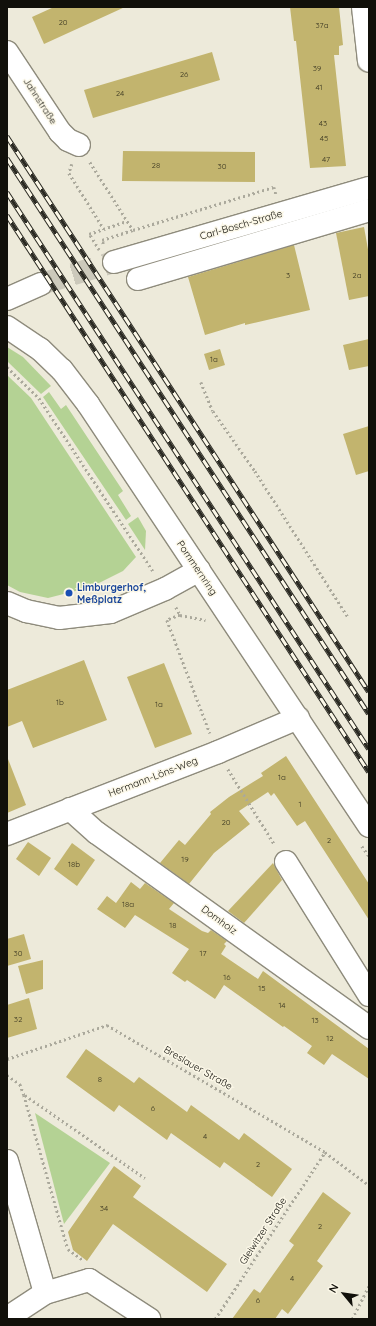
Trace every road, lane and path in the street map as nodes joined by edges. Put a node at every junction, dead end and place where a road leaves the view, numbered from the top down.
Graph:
1 (363, 7) edge
2 (7, 52) edge
3 (369, 61) edge
4 (79, 145) junction
5 (369, 188) edge
6 (277, 198) dead end
7 (369, 210) edge
8 (127, 221) junction
9 (104, 229) junction
10 (133, 230) junction
11 (89, 234) dead end
12 (109, 255) joint
13 (138, 279) dead end
14 (40, 284) tunnel mouth
15 (7, 299) edge
16 (7, 327) edge
17 (7, 367) edge
18 (201, 382) dead end
19 (199, 570) junction
20 (164, 589) junction
21 (7, 603) edge
22 (180, 615) junction
23 (348, 617) dead end
24 (208, 620) dead end
25 (298, 718) junction
26 (218, 752) junction
27 (70, 809) junction
28 (369, 826) edge
29 (7, 834) edge
30 (286, 862) joint
31 (369, 995) edge
32 (369, 1028) edge
33 (7, 1059) edge
34 (7, 1075) edge
35 (24, 1094) junction
36 (325, 1152) junction
37 (7, 1161) edge
38 (145, 1178) dead end
39 (369, 1185) edge
40 (89, 1280) junction
41 (369, 1285) edge
42 (45, 1293) junction
43 (7, 1318) edge
44 (149, 1319) edge
45 (215, 1319) edge
46 (352, 1319) edge

1 - 3 street
2 - 4 street, Jahnstraße
4 - 8 path
4 - 9 path
5 - 12 street, Carl-Bosch-Straße
6 - 10 path
7 - 13 street
8 - 9 path
8 - 10 path
9 - 11 path
10 - 12 path
14 - 15 street
16 - 19 street, Pommernring
17 - 20 path
18 - 23 path
19 - 20 street
19 - 25 street, Pommernring
20 - 21 street
20 - 22 path
22 - 24 path
22 - 26 path
25 - 26 street, Hermann-Löns-Weg
25 - 28 street, Pommernring
26 - 27 street, Hermann-Löns-Weg
26 - 30 path
27 - 29 street, Hermann-Löns-Weg
27 - 32 street, Domholz
30 - 31 street
33 - 36 path, Breslauer Straße
34 - 35 path
35 - 38 path
35 - 40 path
36 - 39 path, Breslauer Straße
36 - 45 path, Gleiwitzer Straße
37 - 42 street
40 - 42 street
40 - 44 street
41 - 46 path
42 - 43 street

